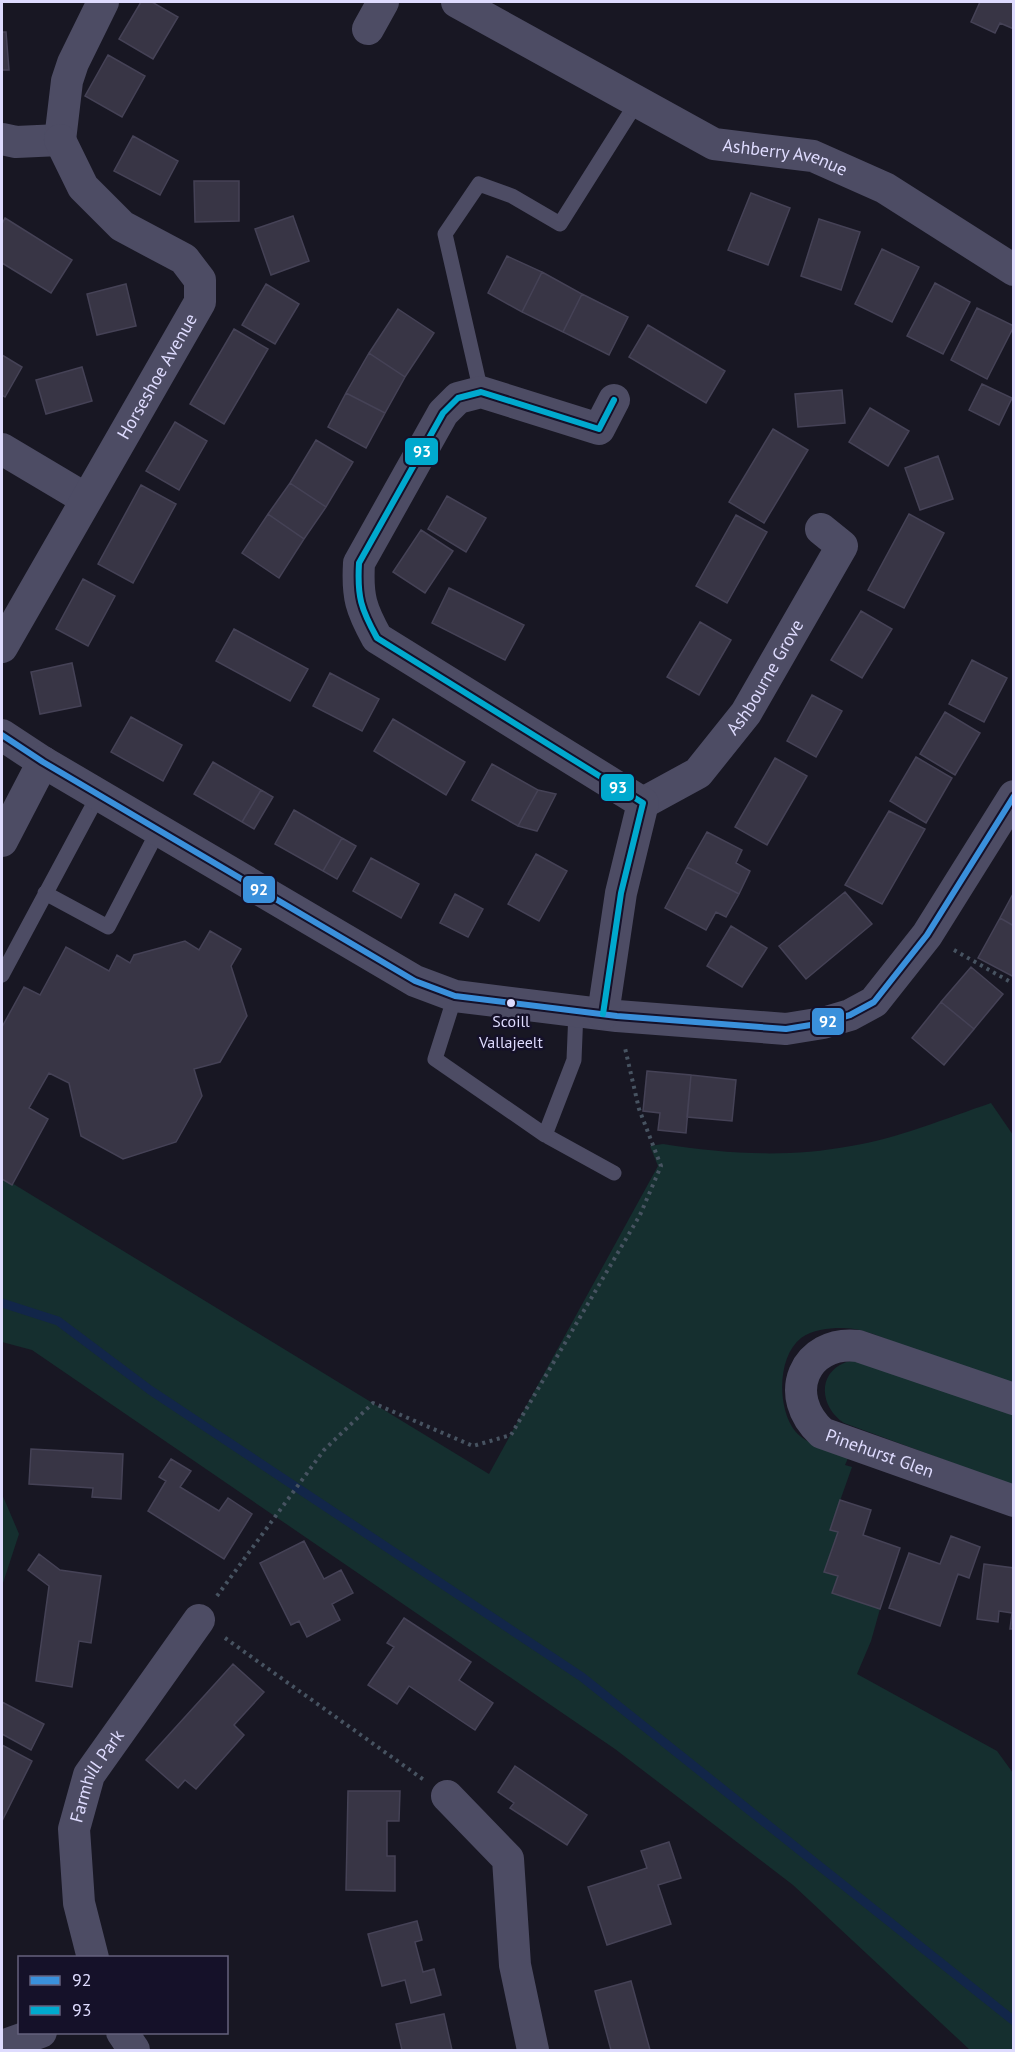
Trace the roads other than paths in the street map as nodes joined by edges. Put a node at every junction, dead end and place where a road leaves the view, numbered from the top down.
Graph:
1 (103, 2) edge
2 (383, 2) edge
3 (457, 2) edge
4 (368, 29) dead end
5 (637, 102) junction
6 (2, 139) edge
7 (60, 140) junction
8 (1014, 270) edge
9 (481, 392) junction
10 (614, 400) dead end
11 (2, 449) edge
12 (86, 499) junction
13 (821, 529) dead end
14 (2, 647) edge
15 (2, 735) edge
16 (43, 762) junction
17 (99, 794) junction
18 (1014, 795) edge
19 (643, 804) junction
20 (159, 829) junction
21 (2, 842) edge
22 (45, 893) junction
23 (2, 975) edge
24 (454, 996) junction
25 (599, 1013) junction
26 (545, 1135) junction
27 (614, 1173) dead end
28 (1014, 1399) edge
29 (1014, 1501) edge
30 (199, 1620) road end
31 (447, 1796) road end
32 (92, 1956) edge
33 (35, 2034) edge
34 (123, 2034) edge
35 (2, 2046) edge
36 (134, 2050) edge
37 (533, 2050) edge

1 - 7 street
2 - 4 street
3 - 5 street, Ashberry Avenue
5 - 8 street, Ashberry Avenue
5 - 9 lane
6 - 7 street
7 - 12 street, Horseshoe Avenue
9 - 10 street
9 - 19 street
11 - 12 street
12 - 14 street, Horseshoe Avenue
13 - 19 street, Ashbourne Grove
15 - 16 street
16 - 17 street
16 - 21 street
17 - 20 street
17 - 22 lane
18 - 25 street
19 - 25 street
20 - 22 lane
20 - 24 street
22 - 23 lane
24 - 25 street
24 - 26 lane
25 - 26 lane
26 - 27 lane
28 - 29 street, Pinehurst Glen
30 - 32 street, Farmhill Park
31 - 37 street
33 - 35 street
34 - 36 street

